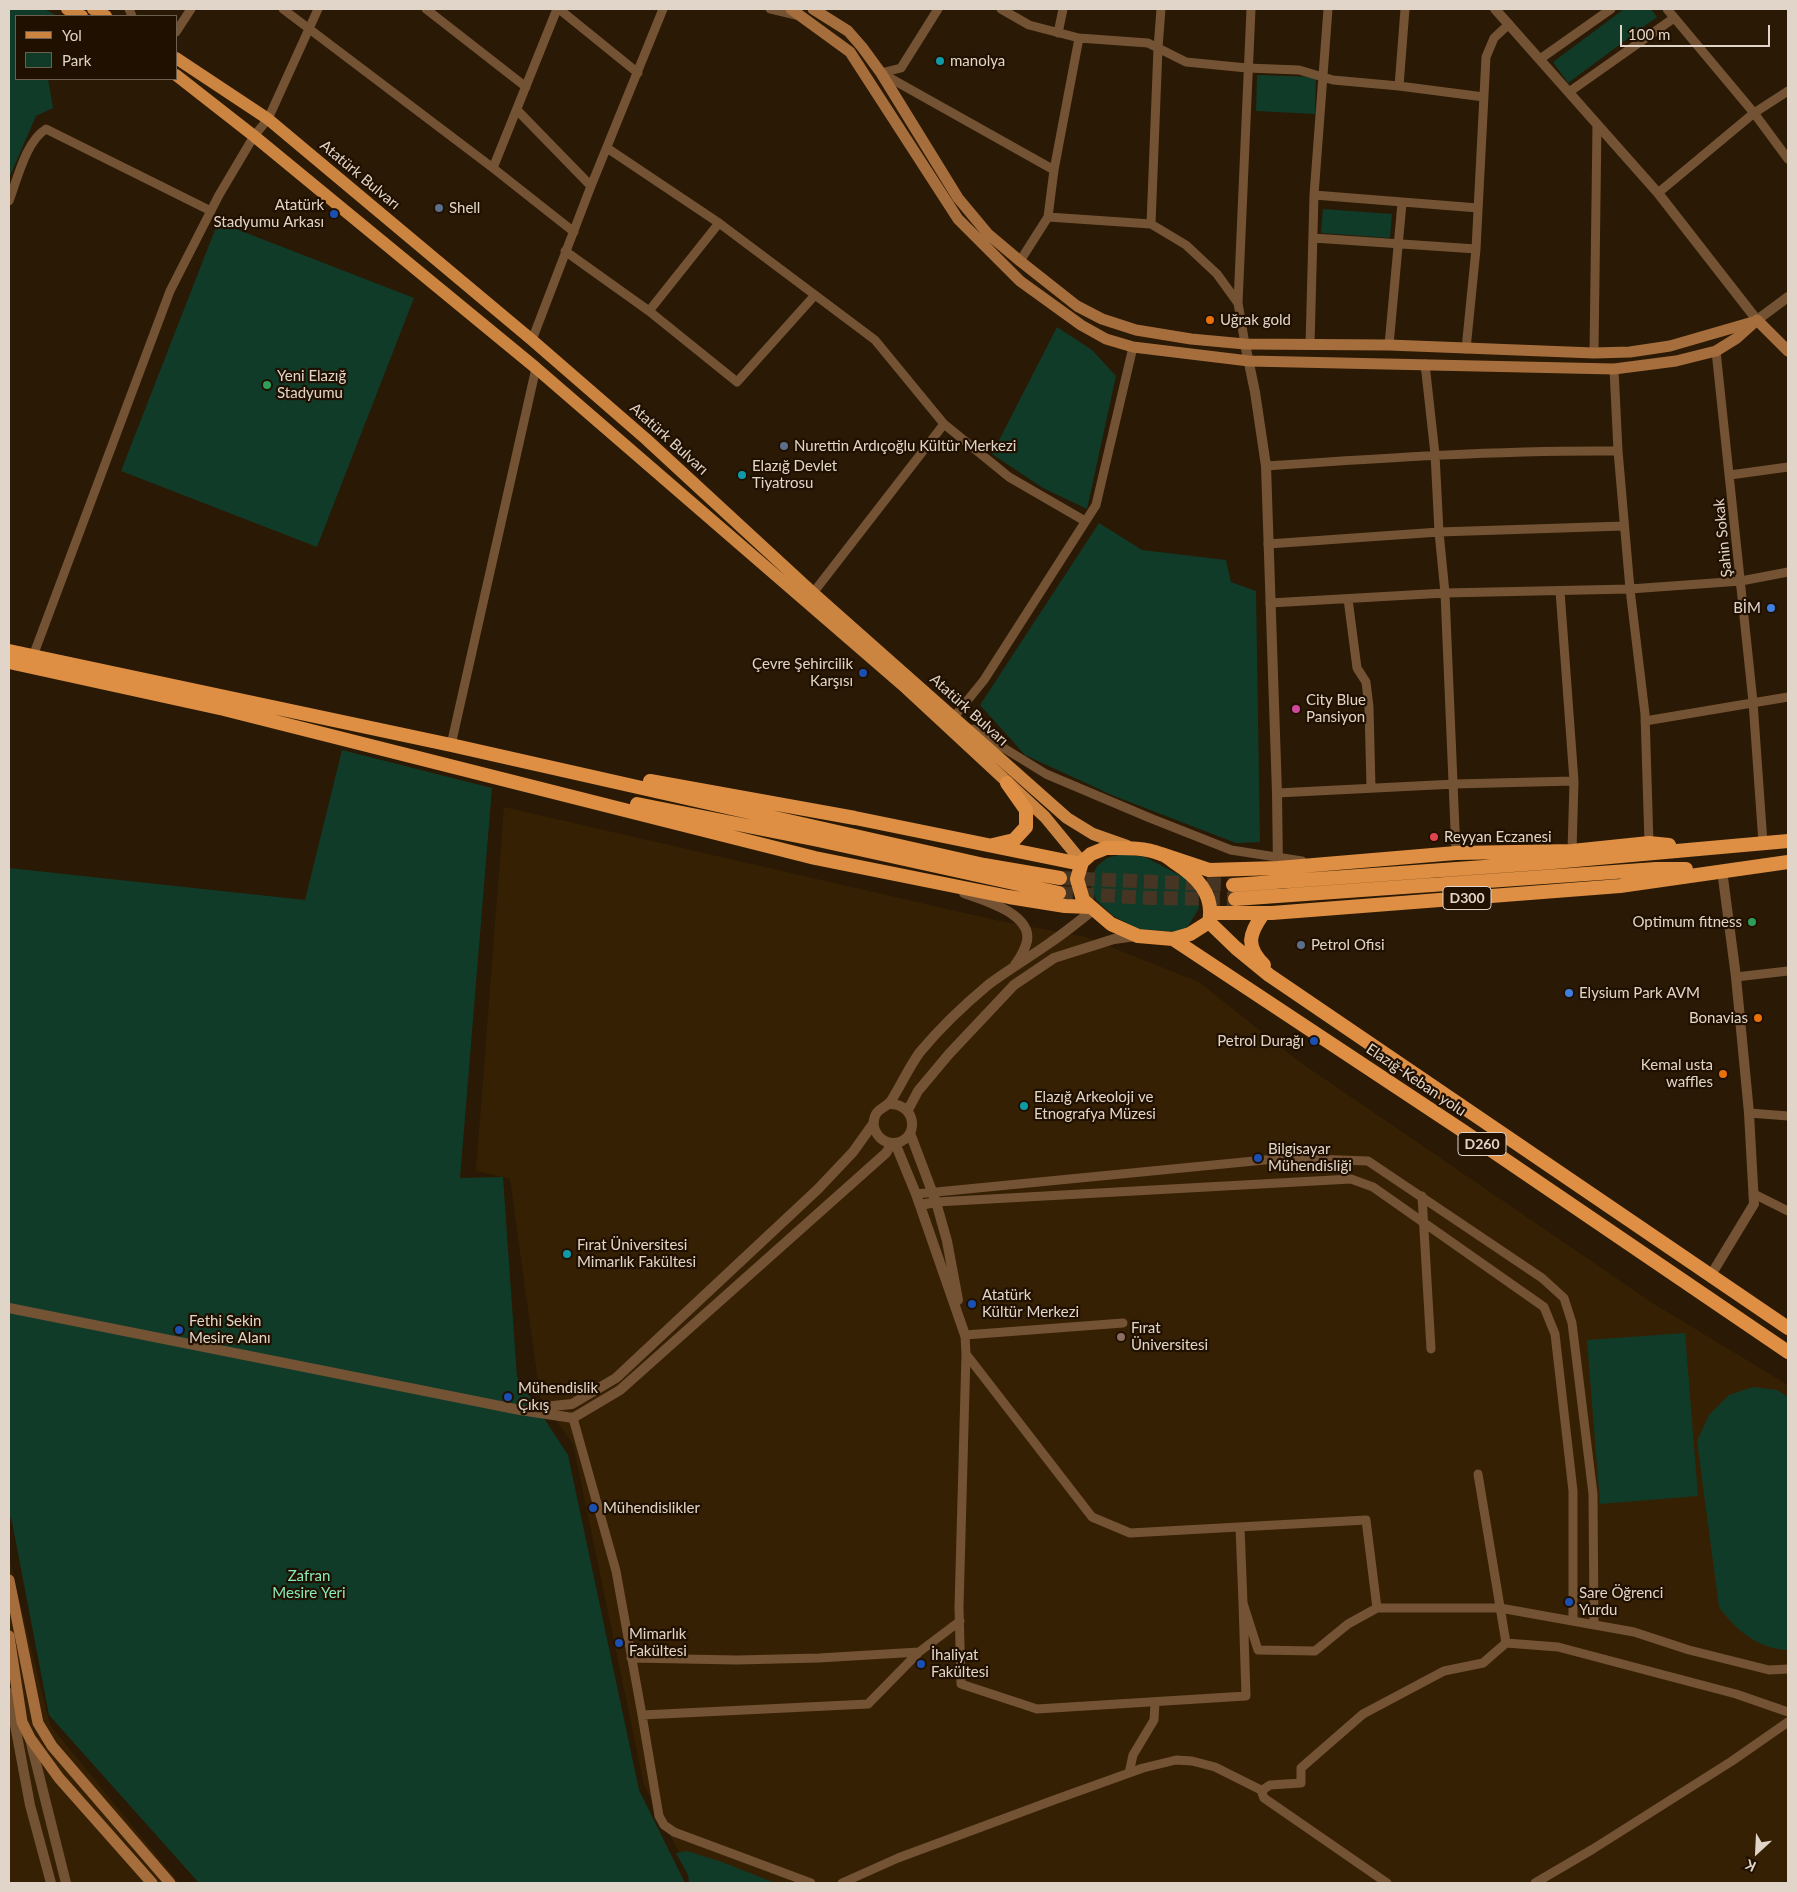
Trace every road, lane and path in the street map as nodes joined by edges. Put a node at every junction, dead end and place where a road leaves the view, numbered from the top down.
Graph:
1 (68, 9) edge
2 (93, 9) edge
3 (191, 9) edge
4 (283, 9) edge
5 (318, 9) edge
6 (426, 9) edge
7 (558, 9) edge
8 (663, 9) edge
9 (770, 9) edge
10 (791, 9) edge
11 (813, 9) edge
12 (938, 9) edge
13 (1001, 9) edge
14 (1063, 9) edge
15 (1161, 9) edge
16 (1251, 9) edge
17 (1328, 9) edge
18 (1405, 9) edge
19 (1495, 9) edge
20 (1611, 9) edge
21 (1667, 9) edge
22 (80, 15) edge
23 (104, 15) edge
24 (802, 17) junction
25 (1674, 18) junction
26 (1509, 24) junction
27 (178, 29) edge
28 (309, 30) junction
29 (1058, 33) junction
30 (1079, 38) junction
31 (1158, 48) junction
32 (178, 59) edge
33 (1540, 59) junction
34 (1247, 68) junction
35 (638, 73) junction
36 (881, 73) junction
37 (178, 78) edge
38 (1323, 78) junction
39 (1399, 86) junction
40 (526, 88) junction
41 (1788, 91) edge
42 (1569, 92) junction
43 (1484, 96) junction
44 (517, 110) junction
45 (1754, 113) junction
46 (268, 119) junction
47 (1597, 124) junction
48 (254, 136) junction
49 (607, 148) junction
50 (1788, 159) edge
51 (493, 168) junction
52 (1054, 170) junction
53 (591, 186) junction
54 (1658, 193) junction
55 (1314, 195) junction
56 (9, 202) edge
57 (1402, 203) junction
58 (1478, 208) junction
59 (211, 211) junction
60 (1048, 217) junction
61 (719, 223) junction
62 (1151, 224) junction
63 (574, 232) junction
64 (1313, 238) junction
65 (1398, 243) junction
66 (1476, 249) junction
67 (565, 251) junction
68 (1020, 262) junction
69 (815, 295) junction
70 (1788, 298) edge
71 (1238, 302) junction
72 (649, 312) junction
73 (1757, 320) junction
74 (532, 340) junction
75 (1245, 344) junction
76 (1310, 345) junction
77 (1390, 345) junction
78 (1133, 347) junction
79 (1466, 349) junction
80 (1716, 351) junction
81 (1788, 351) edge
82 (1594, 353) junction
83 (1249, 361) junction
84 (1424, 364) junction
85 (536, 368) junction
86 (1614, 369) junction
87 (944, 424) junction
88 (1618, 451) junction
89 (1435, 454) junction
90 (1266, 466) junction
91 (1788, 468) edge
92 (1730, 475) junction
93 (1085, 520) junction
94 (1624, 526) junction
95 (1439, 532) junction
96 (1268, 544) junction
97 (1788, 572) edge
98 (1741, 581) junction
99 (1630, 589) junction
100 (1560, 591) junction
101 (813, 592) junction
102 (1445, 592) junction
103 (1348, 599) junction
104 (1270, 603) junction
105 (9, 651) edge
106 (33, 656) junction
107 (9, 662) edge
108 (1788, 697) edge
109 (1753, 702) junction
110 (954, 717) junction
111 (1645, 721) junction
112 (451, 745) junction
113 (453, 766) junction
114 (1574, 781) junction
115 (1007, 783) junction
116 (1454, 784) junction
117 (1371, 788) junction
118 (1277, 794) junction
119 (1788, 841) edge
120 (1649, 843) junction
121 (1763, 843) junction
122 (989, 845) junction
123 (1132, 848) junction
124 (1710, 848) junction
125 (1572, 851) junction
126 (1456, 853) junction
127 (1161, 854) junction
128 (1788, 862) edge
129 (1082, 863) junction
130 (1278, 863) junction
131 (1722, 870) junction
132 (1060, 878) tunnel mouth
133 (933, 881) junction
134 (1059, 893) tunnel mouth
135 (1092, 908) junction
136 (1263, 914) junction
137 (1210, 917) junction
138 (1138, 936) junction
139 (1173, 939) junction
140 (1013, 968) junction
141 (1788, 971) edge
142 (1736, 977) junction
143 (1282, 984) junction
144 (889, 1104) junction
145 (908, 1110) junction
146 (1750, 1113) junction
147 (1788, 1116) edge
148 (873, 1124) junction
149 (910, 1132) junction
150 (894, 1143) junction
151 (932, 1192) junction
152 (916, 1194) junction
153 (1754, 1194) junction
154 (1422, 1196) junction
155 (936, 1202) junction
156 (920, 1205) junction
157 (1788, 1211) edge
158 (1424, 1223) junction
159 (1711, 1275) junction
160 (9, 1308) edge
161 (1123, 1323) dead end
162 (1788, 1328) edge
163 (965, 1335) junction
164 (1431, 1349) dead end
165 (1788, 1352) edge
166 (966, 1354) junction
167 (520, 1410) junction
168 (573, 1418) junction
169 (1478, 1474) dead end
170 (1240, 1527) junction
171 (9, 1580) edge
172 (1243, 1603) junction
173 (1377, 1608) junction
174 (1500, 1608) junction
175 (960, 1621) junction
176 (1574, 1621) junction
177 (1594, 1625) junction
178 (9, 1636) edge
179 (1506, 1643) junction
180 (919, 1652) junction
181 (631, 1658) junction
182 (1788, 1669) edge
183 (9, 1693) edge
184 (1155, 1703) junction
185 (1788, 1712) edge
186 (642, 1715) junction
187 (1788, 1722) edge
188 (30, 1738) junction
189 (1129, 1773) junction
190 (1263, 1791) junction
191 (51, 1883) edge
192 (66, 1883) edge
193 (152, 1883) edge
194 (170, 1883) edge
195 (811, 1883) edge
196 (842, 1883) edge
197 (1387, 1883) edge
198 (1535, 1883) edge

1 - 22 main road
2 - 23 main road
3 - 27 street
4 - 28 street
5 - 28 street
6 - 40 street
7 - 35 street
7 - 40 street
8 - 35 street
9 - 24 street
10 - 24 main road
11 - 36 main road
12 - 36 street
13 - 29 street
14 - 29 street
15 - 31 street
16 - 34 street
17 - 38 street
18 - 39 street
19 - 26 street
20 - 33 street
21 - 25 street
24 - 78 main road
25 - 42 street
25 - 45 street
26 - 33 street
26 - 43 street
28 - 46 street
28 - 51 street
29 - 30 street
30 - 31 street
30 - 52 street
31 - 34 street
31 - 62 street
32 - 46 main road, Atatürk Bulvarı
33 - 42 street
34 - 38 street
34 - 71 street
35 - 49 street
36 - 52 street
36 - 68 main road
37 - 48 main road, Atatürk Bulvarı
38 - 39 street
38 - 55 street
39 - 43 street
40 - 44 street
41 - 45 street
42 - 47 street
43 - 58 street
44 - 51 street
44 - 53 street
45 - 50 street
45 - 54 street
46 - 48 street
46 - 74 main road, Atatürk Bulvarı
47 - 54 street
47 - 82 street
48 - 59 street
48 - 85 main road, Atatürk Bulvarı
49 - 53 street
49 - 61 street
51 - 63 street
52 - 60 street
53 - 63 street
54 - 73 street
55 - 57 street
55 - 64 street
56 - 59 street
57 - 58 street
57 - 65 street
58 - 66 street
59 - 106 street
60 - 62 street
60 - 68 street
61 - 69 street
61 - 72 street
62 - 71 street
63 - 67 street
64 - 65 street
64 - 76 street
65 - 66 street
65 - 77 street
66 - 79 street
67 - 72 street
67 - 74 street
68 - 75 main road
69 - 72 street
69 - 87 street
70 - 73 street
71 - 75 street
73 - 80 main road
73 - 81 main road
73 - 82 main road
74 - 101 main road, Atatürk Bulvarı
75 - 76 main road
75 - 83 street
76 - 77 main road
77 - 79 main road
78 - 83 main road
78 - 93 street
79 - 82 main road
80 - 86 main road
80 - 92 street, Şahin Sokak
83 - 84 main road
83 - 90 street
84 - 86 main road
84 - 89 street
85 - 112 street
85 - 115 main road, Atatürk Bulvarı
86 - 88 street
87 - 93 street
87 - 101 street
88 - 89 street
88 - 94 street
89 - 90 street
89 - 95 street
90 - 96 street
91 - 92 street
92 - 98 street, Şahin Sokak
93 - 110 street
94 - 95 street
94 - 99 street
95 - 96 street
95 - 102 street
96 - 104 street
97 - 98 street
98 - 99 street
98 - 109 street, Şahin Sokak
99 - 100 street
99 - 111 street
100 - 102 street
100 - 114 street
101 - 110 main road, Atatürk Bulvarı
102 - 103 street
102 - 116 street
103 - 104 street
103 - 117 street
104 - 118 street
105 - 106 highway
106 - 112 highway
107 - 113 highway
108 - 109 street
109 - 111 street
109 - 121 street, Şahin Sokak
110 - 123 main road, Atatürk Bulvarı
110 - 130 street
111 - 120 street
112 - 122 highway
112 - 132 highway
113 - 133 highway
113 - 134 highway
114 - 116 street
114 - 125 street
115 - 122 highway
115 - 129 main road, Atatürk Bulvarı
116 - 117 street
116 - 126 street
117 - 118 street
118 - 130 street
119 - 121 highway
120 - 124 highway
120 - 125 highway
121 - 124 highway
122 - 129 highway
123 - 127 highway
123 - 129 highway
124 - 131 highway
125 - 126 highway
126 - 130 highway
127 - 130 highway
127 - 137 highway
128 - 131 highway, D300
129 - 135 highway
131 - 136 highway, D300
131 - 142 street
133 - 135 highway
133 - 140 street
135 - 138 highway
135 - 140 street
136 - 137 highway, D300
136 - 143 highway, D260
137 - 139 highway
137 - 143 highway, Elazığ-Keban yolu / D260
138 - 139 highway
138 - 145 street
139 - 165 highway, Elazığ-Keban yolu / D260
140 - 144 street
141 - 142 street
142 - 146 street
143 - 159 highway, Elazığ-Keban yolu / D260
144 - 145 street
144 - 148 street
145 - 149 street
146 - 147 street
146 - 153 street
148 - 150 street
148 - 167 street
149 - 150 street
149 - 151 street
150 - 152 street
150 - 168 street
151 - 152 street
151 - 154 street
151 - 155 street
152 - 156 street
153 - 157 street
153 - 159 street
154 - 158 street
154 - 177 street
155 - 156 street
155 - 158 street
155 - 163 street
156 - 163 street
158 - 164 street
158 - 176 street
159 - 162 highway, Elazığ-Keban yolu / D260
160 - 167 street
161 - 163 street
163 - 166 street
166 - 170 street
166 - 175 street
167 - 168 street
168 - 181 street
169 - 174 street
170 - 172 street
170 - 173 street
171 - 194 main road
172 - 173 street
172 - 184 street
173 - 174 street
174 - 176 street
174 - 179 street
175 - 180 street
175 - 184 street
176 - 177 street
177 - 182 street
178 - 188 main road
179 - 185 street
179 - 190 street
180 - 181 street
180 - 186 street
181 - 186 street
183 - 191 street
184 - 189 street
186 - 195 street
187 - 198 street
188 - 192 street
188 - 193 main road
189 - 190 street
189 - 196 street
190 - 197 street

